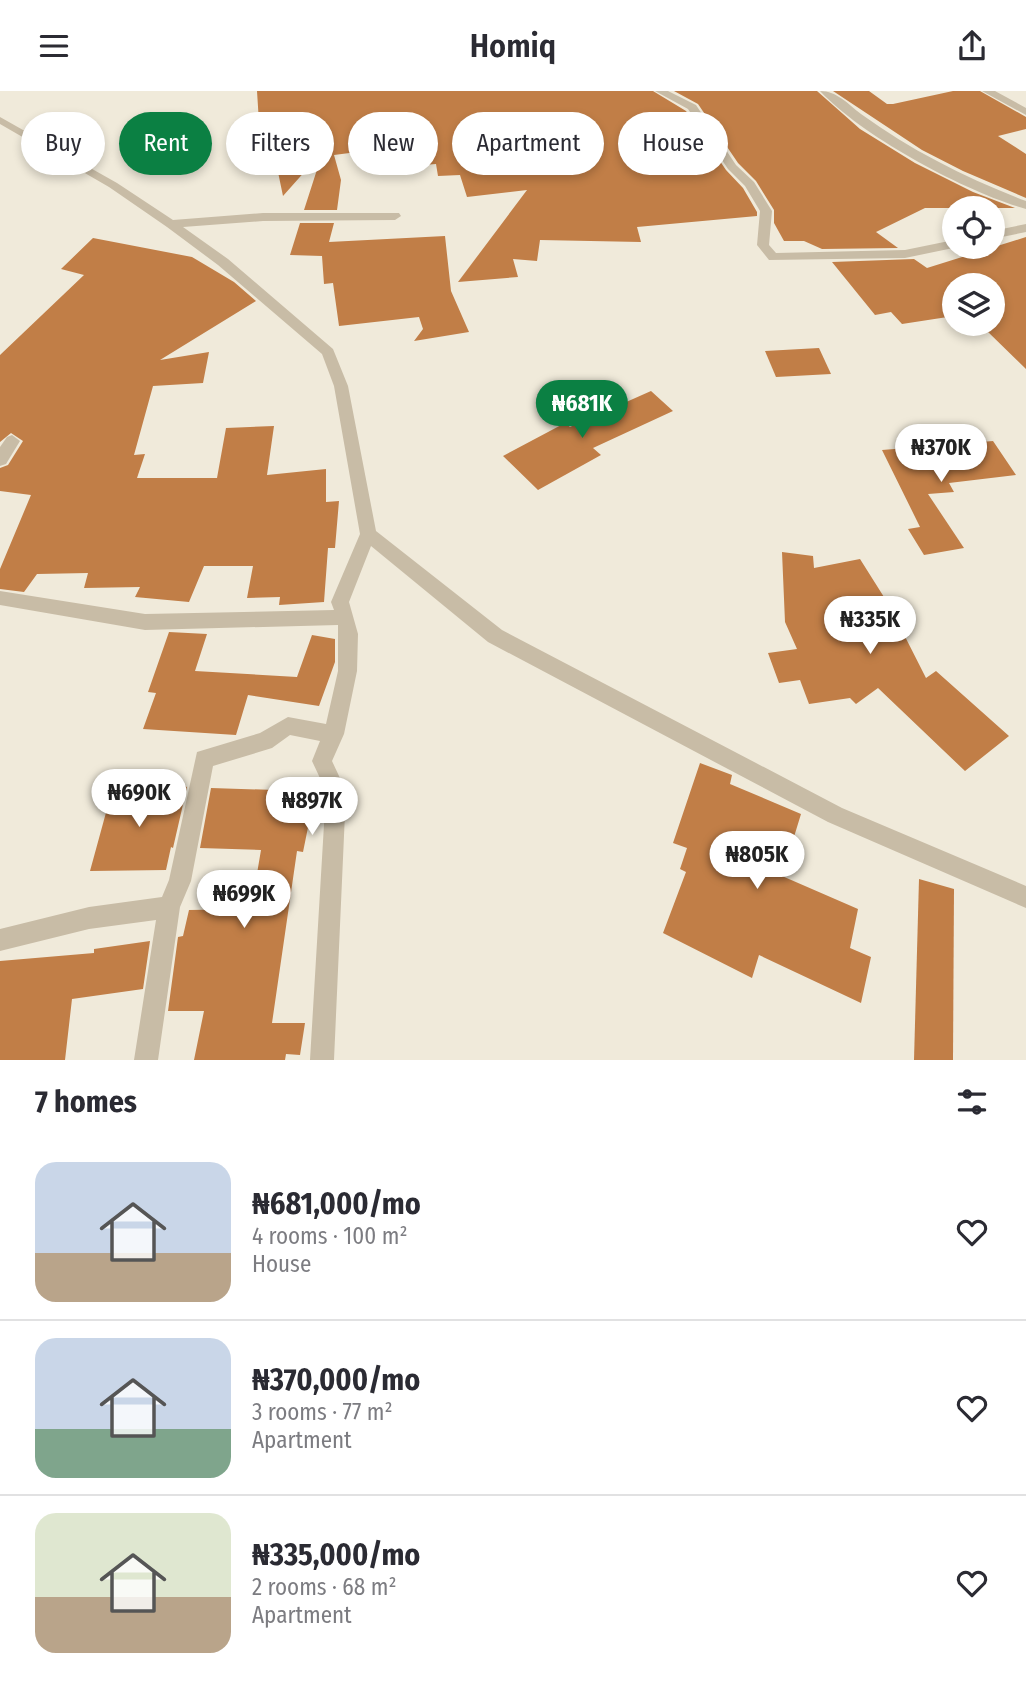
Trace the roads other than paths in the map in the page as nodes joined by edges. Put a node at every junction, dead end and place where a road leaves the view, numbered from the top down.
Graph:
1 (660, 91) edge
2 (825, 91) edge
3 (987, 91) edge
4 (1026, 112) edge
5 (0, 120) edge
6 (1026, 205) edge
7 (395, 216) dead end
8 (171, 224) junction
9 (1026, 228) edge
10 (1005, 232) edge
11 (942, 246) edge
12 (12, 441) dead end
13 (0, 460) edge
14 (368, 534) junction
15 (0, 598) edge
16 (346, 617) junction
17 (334, 734) junction
18 (1026, 897) edge
19 (169, 907) junction
20 (0, 940) edge
21 (146, 1060) edge
22 (322, 1060) edge

1 - 11 street
2 - 6 street
3 - 4 street
5 - 8 street
7 - 8 street
8 - 14 street
9 - 10 street
12 - 13 street
14 - 16 street
14 - 18 street
15 - 16 street
16 - 17 street
17 - 19 street
17 - 22 street
19 - 20 street
19 - 21 street

